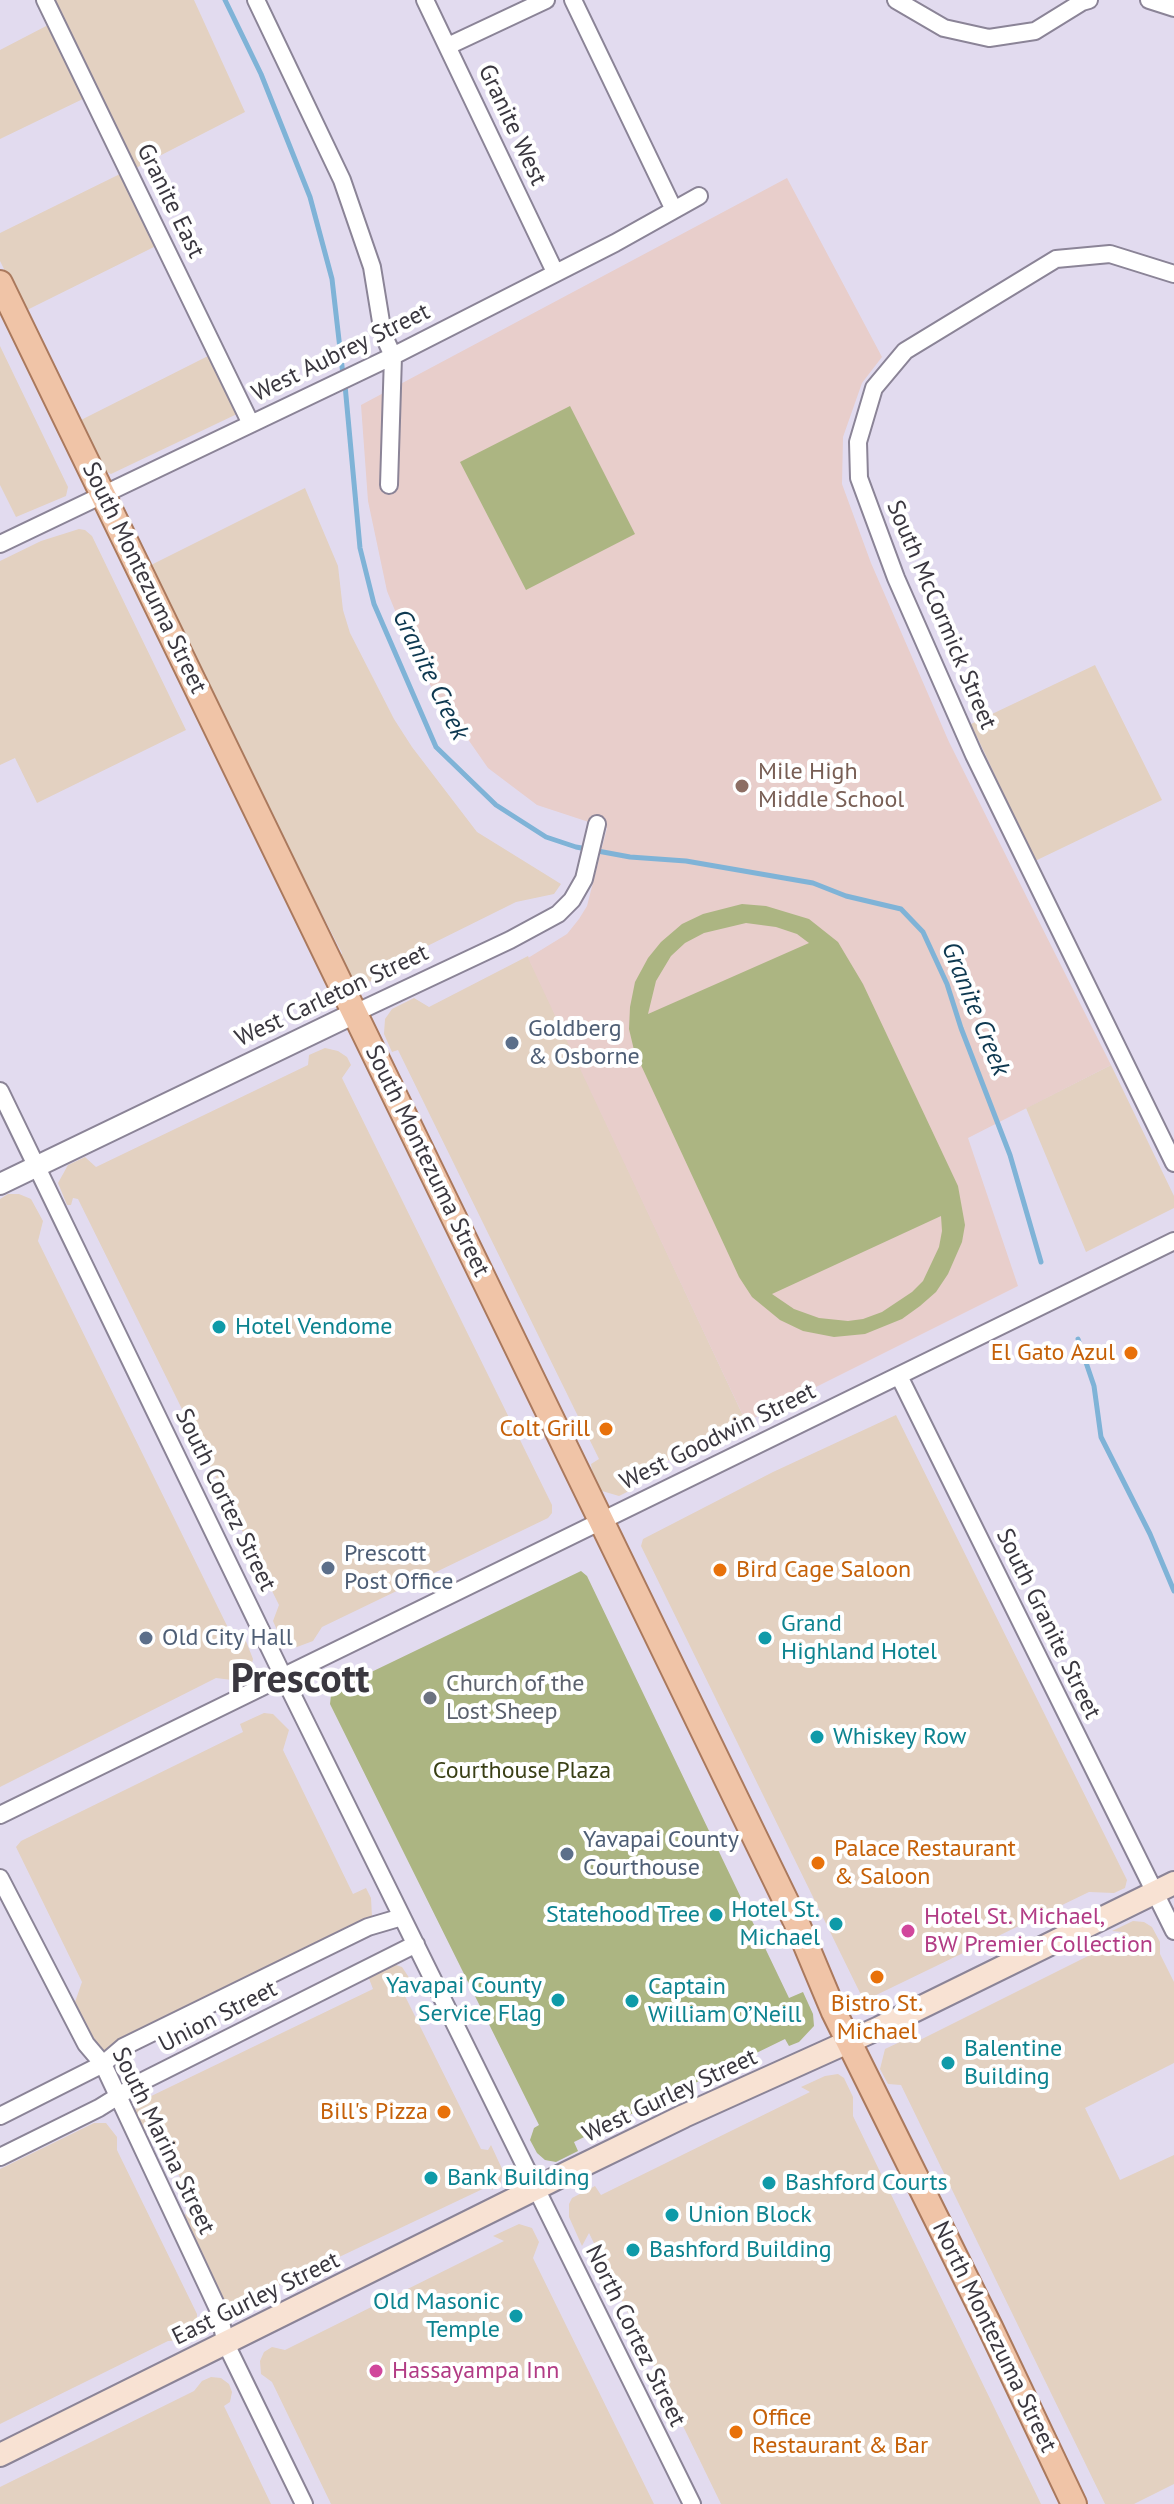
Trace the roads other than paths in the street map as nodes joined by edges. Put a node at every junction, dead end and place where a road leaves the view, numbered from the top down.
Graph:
1 (45, 0) edge
2 (256, 0) edge
3 (425, 0) edge
4 (546, 0) edge
5 (573, 0) edge
6 (896, 0) edge
7 (1089, 0) edge
8 (1149, 0) edge
9 (1174, 8) edge
10 (448, 46) junction
11 (699, 196) dead end
12 (674, 210) junction
13 (555, 272) junction
14 (1174, 274) edge
15 (0, 283) edge
16 (393, 356) junction
17 (251, 424) junction
18 (389, 485) dead end
19 (103, 494) junction
20 (0, 544) edge
21 (597, 824) dead end
22 (355, 1013) junction
23 (0, 1091) edge
24 (1174, 1163) edge
25 (37, 1166) junction
26 (0, 1184) edge
27 (1174, 1241) edge
28 (899, 1376) junction
29 (602, 1521) junction
30 (284, 1678) junction
31 (0, 1815) edge
32 (0, 1878) edge
33 (1165, 1888) edge
34 (402, 1917) junction
35 (1174, 1931) edge
36 (416, 1944) junction
37 (849, 2041) junction
38 (103, 2064) junction
39 (119, 2097) junction
40 (0, 2116) edge
41 (0, 2157) edge
42 (535, 2189) junction
43 (226, 2344) junction
44 (0, 2455) edge
45 (304, 2504) edge
46 (692, 2504) edge
47 (1074, 2504) edge

1 - 17 street, Granite East
2 - 16 street
3 - 10 street, Granite West
4 - 10 street
5 - 12 street
6 - 7 street
8 - 9 street
10 - 13 street, Granite West
11 - 12 street, West Aubrey Street
12 - 13 street, West Aubrey Street
13 - 16 street, West Aubrey Street
14 - 24 street, South McCormick Street
15 - 19 main road, South Montezuma Street
16 - 17 street, West Aubrey Street
16 - 18 street
17 - 19 street, West Aubrey Street
19 - 20 street, West Aubrey Street
19 - 22 main road, South Montezuma Street
21 - 22 street, West Carleton Street
22 - 25 street, West Carleton Street
22 - 29 main road, South Montezuma Street
23 - 25 street, South Cortez Street
25 - 26 street, West Carleton Street
25 - 30 street, South Cortez Street
27 - 28 street, West Goodwin Street
28 - 29 street, West Goodwin Street
28 - 33 street, South Granite Street
29 - 30 street, West Goodwin Street
29 - 37 main road, South Montezuma Street
30 - 31 street, West Goodwin Street
30 - 34 street, South Cortez Street
32 - 38 street, South Marina Street
33 - 35 street, South Granite Street
33 - 37 main road, West Gurley Street
34 - 36 street, South Cortez Street
34 - 38 street, Union Street
36 - 39 street, Union Street
36 - 42 street, South Cortez Street
37 - 42 main road, West Gurley Street
37 - 47 main road, North Montezuma Street
38 - 39 street, South Marina Street
38 - 40 street, Union Street
39 - 41 street, Union Street
39 - 43 street, South Marina Street
42 - 43 main road, East Gurley Street
42 - 46 street, North Cortez Street
43 - 44 main road, East Gurley Street
43 - 45 street, South Marina Street

